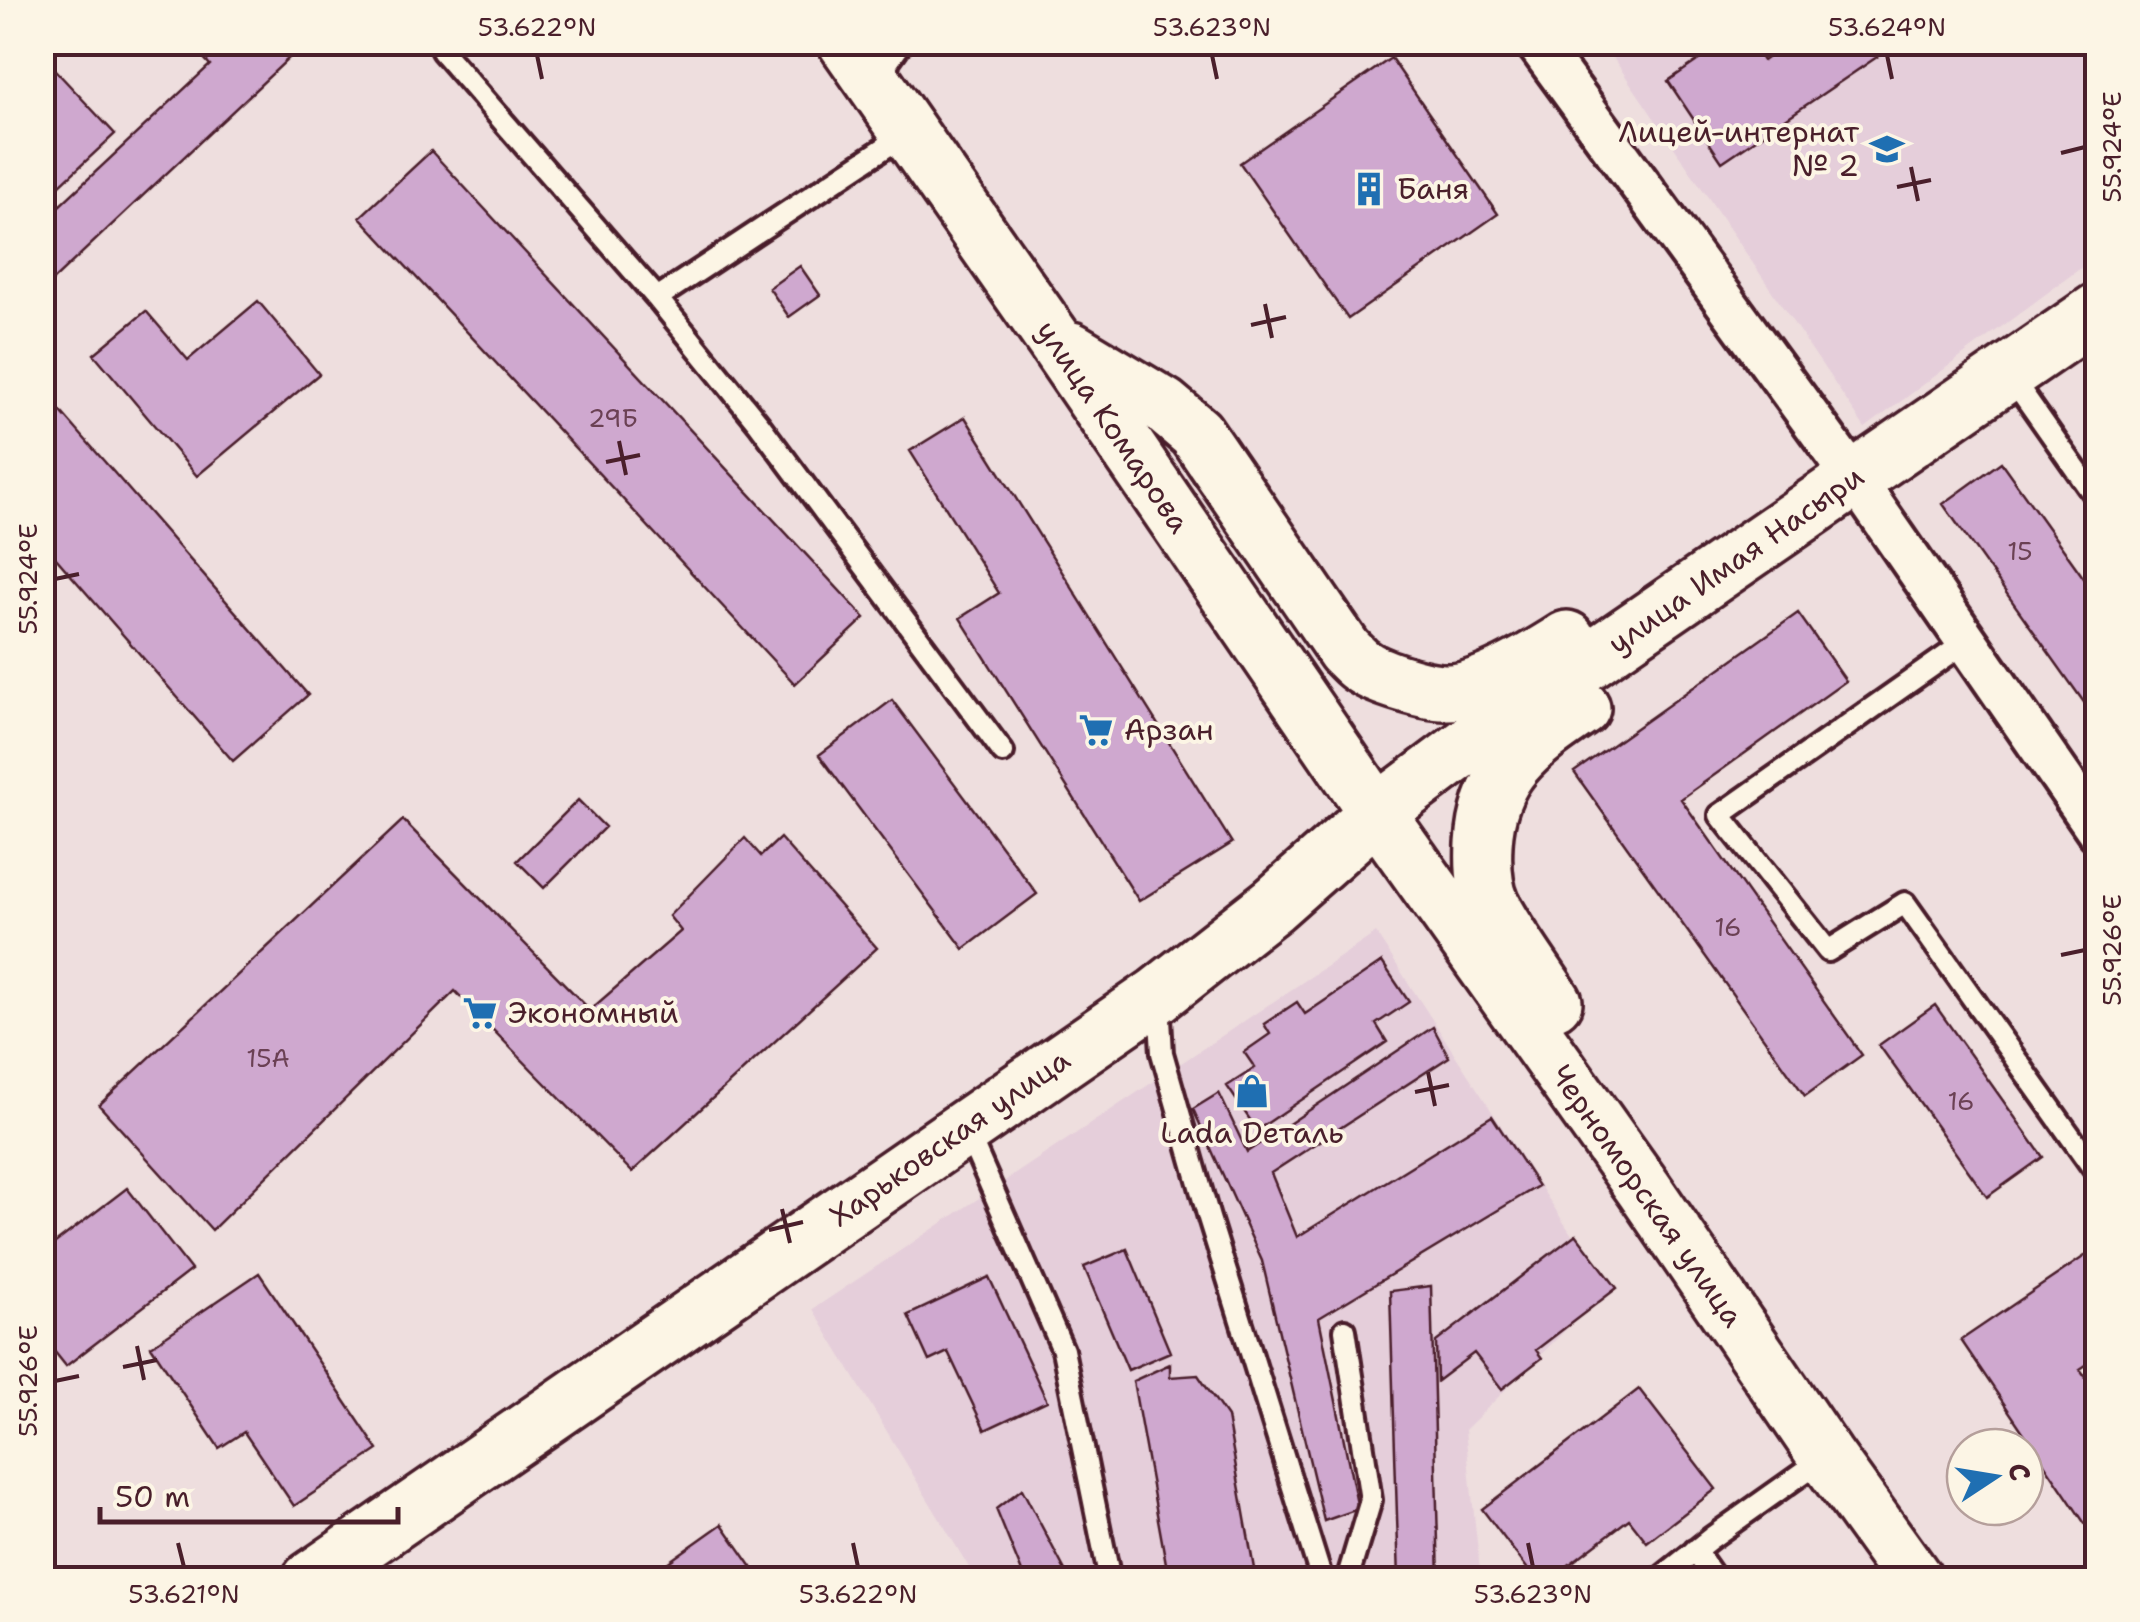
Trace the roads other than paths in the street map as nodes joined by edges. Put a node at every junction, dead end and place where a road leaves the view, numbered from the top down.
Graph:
1 (1536, 42) edge
2 (442, 51) dead end
3 (874, 56) edge
4 (908, 132) junction
5 (658, 298) junction
6 (2098, 311) edge
7 (1054, 340) junction
8 (2008, 372) junction
9 (1854, 478) junction
10 (2098, 501) edge
11 (1798, 516) junction
12 (1966, 642) junction
13 (1003, 752) dead end
14 (1377, 813) junction
15 (2098, 831) edge
16 (1158, 995) junction
17 (965, 1128) junction
18 (2098, 1176) edge
19 (1644, 1189) junction
20 (1346, 1330) dead end
21 (1826, 1456) junction
22 (1695, 1550) junction
23 (310, 1580) edge
24 (1110, 1580) edge
25 (1322, 1580) edge
26 (1347, 1580) edge
27 (1658, 1580) edge
28 (1716, 1580) edge
29 (1914, 1580) edge

1 - 9 street
2 - 5 lane
3 - 4 street, улица Комарова
4 - 5 lane
4 - 7 street, улица Комарова
5 - 13 lane
6 - 8 street, улица Имая Насыри
7 - 11 street
7 - 14 street, улица Комарова
8 - 9 street, улица Имая Насыри
8 - 10 lane
9 - 11 street, улица Имая Насыри
9 - 12 street
11 - 14 street, улица Имая Насыри
11 - 19 street
12 - 15 street
12 - 18 lane
14 - 16 street, Харьковская улица
14 - 19 street, Черноморская улица
16 - 17 street, Харьковская улица
16 - 25 lane
17 - 23 street, Харьковская улица
17 - 24 lane
19 - 21 street, Черноморская улица
20 - 26 lane
21 - 22 lane
21 - 29 street, Черноморская улица
22 - 27 lane
22 - 28 lane

